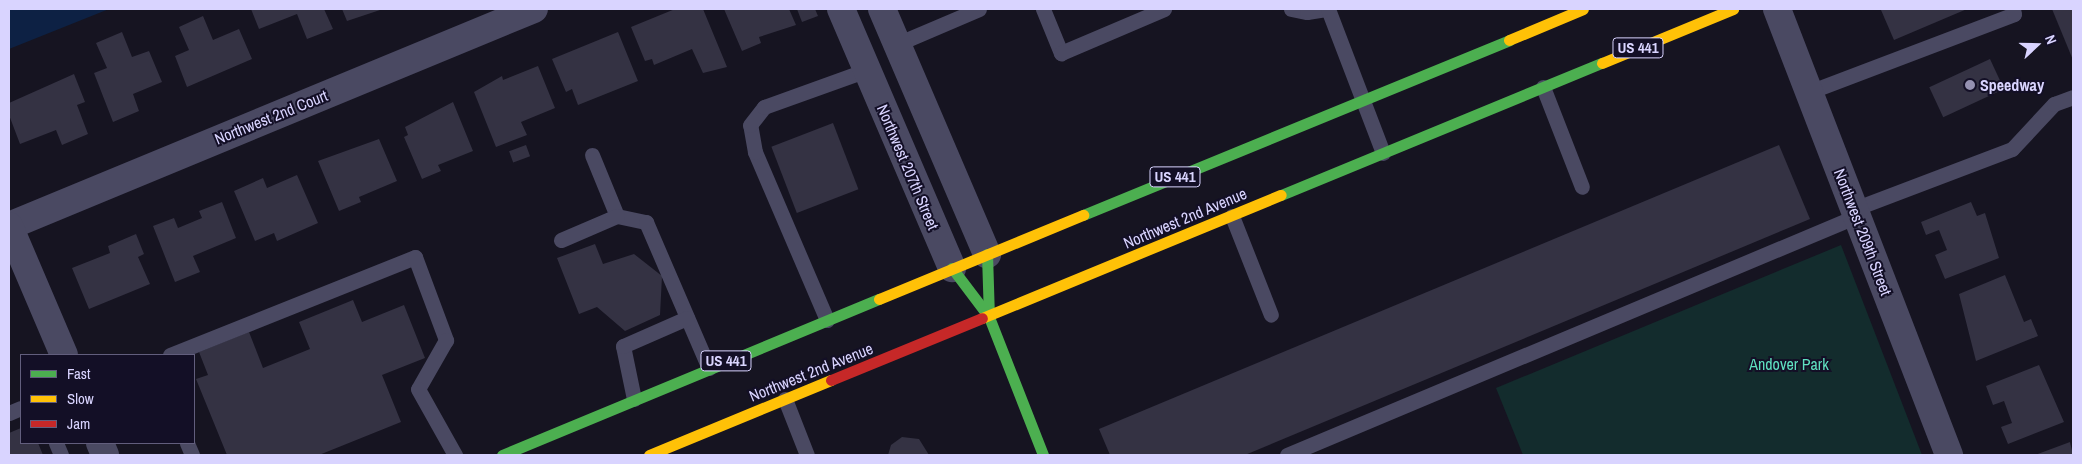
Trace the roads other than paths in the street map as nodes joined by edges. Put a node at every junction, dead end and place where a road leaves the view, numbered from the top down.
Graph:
1 (534, 9) edge
2 (841, 9) edge
3 (882, 9) edge
4 (978, 9) edge
5 (1043, 9) edge
6 (1164, 9) edge
7 (1291, 9) edge
8 (1327, 9) edge
9 (1583, 9) edge
10 (1733, 9) edge
11 (1777, 9) edge
12 (2012, 9) edge
13 (897, 44) junction
14 (867, 70) junction
15 (1543, 87) junction
16 (1809, 92) junction
17 (2073, 96) edge
18 (1363, 100) junction
19 (1383, 153) junction
20 (592, 155) dead end
21 (1582, 187) dead end
22 (1855, 213) junction
23 (617, 216) junction
24 (1232, 216) junction
25 (9, 226) edge
26 (561, 240) dead end
27 (987, 254) junction
28 (952, 268) junction
29 (1271, 315) dead end
30 (989, 317) junction
31 (687, 318) junction
32 (827, 320) junction
33 (64, 354) edge
34 (172, 354) edge
35 (709, 368) junction
36 (785, 399) junction
37 (634, 400) junction
38 (455, 455) edge
39 (502, 455) edge
40 (649, 455) edge
41 (807, 455) edge
42 (1044, 455) edge
43 (1287, 455) edge
44 (1948, 455) edge

1 - 25 street, Northwest 2nd Court
2 - 14 street, Northwest 207th Street
3 - 13 street, Northwest 207th Street
4 - 13 lane
5 - 6 lane
7 - 8 lane
8 - 18 lane
9 - 18 main road, US 441
10 - 15 main road, Northwest 2nd Avenue / US 441
11 - 16 street, Northwest 209th Street
12 - 16 lane
13 - 27 street, Northwest 207th Street
14 - 28 street, Northwest 207th Street
14 - 32 lane
15 - 19 main road, Northwest 2nd Avenue / US 441
15 - 21 lane
16 - 22 street, Northwest 209th Street
17 - 22 lane
18 - 19 lane
18 - 27 main road, US 441
19 - 24 main road, Northwest 2nd Avenue / US 441
20 - 23 lane
22 - 43 lane
22 - 44 street, Northwest 209th Street
23 - 26 lane
23 - 31 lane
24 - 29 lane
24 - 30 main road, Northwest 2nd Avenue / US 441
25 - 33 street
27 - 28 main road, US 441
27 - 30 main road, Northwest 207th Street
28 - 30 main road, Northwest 207th Street
28 - 32 main road, US 441
30 - 36 main road, Northwest 2nd Avenue / US 441
30 - 42 main road, Northwest 207th Street
31 - 35 lane
31 - 37 lane
32 - 35 main road, US 441
34 - 38 lane
35 - 37 main road, US 441
36 - 40 main road, Northwest 2nd Avenue / US 441
36 - 41 lane
37 - 39 main road, US 441

